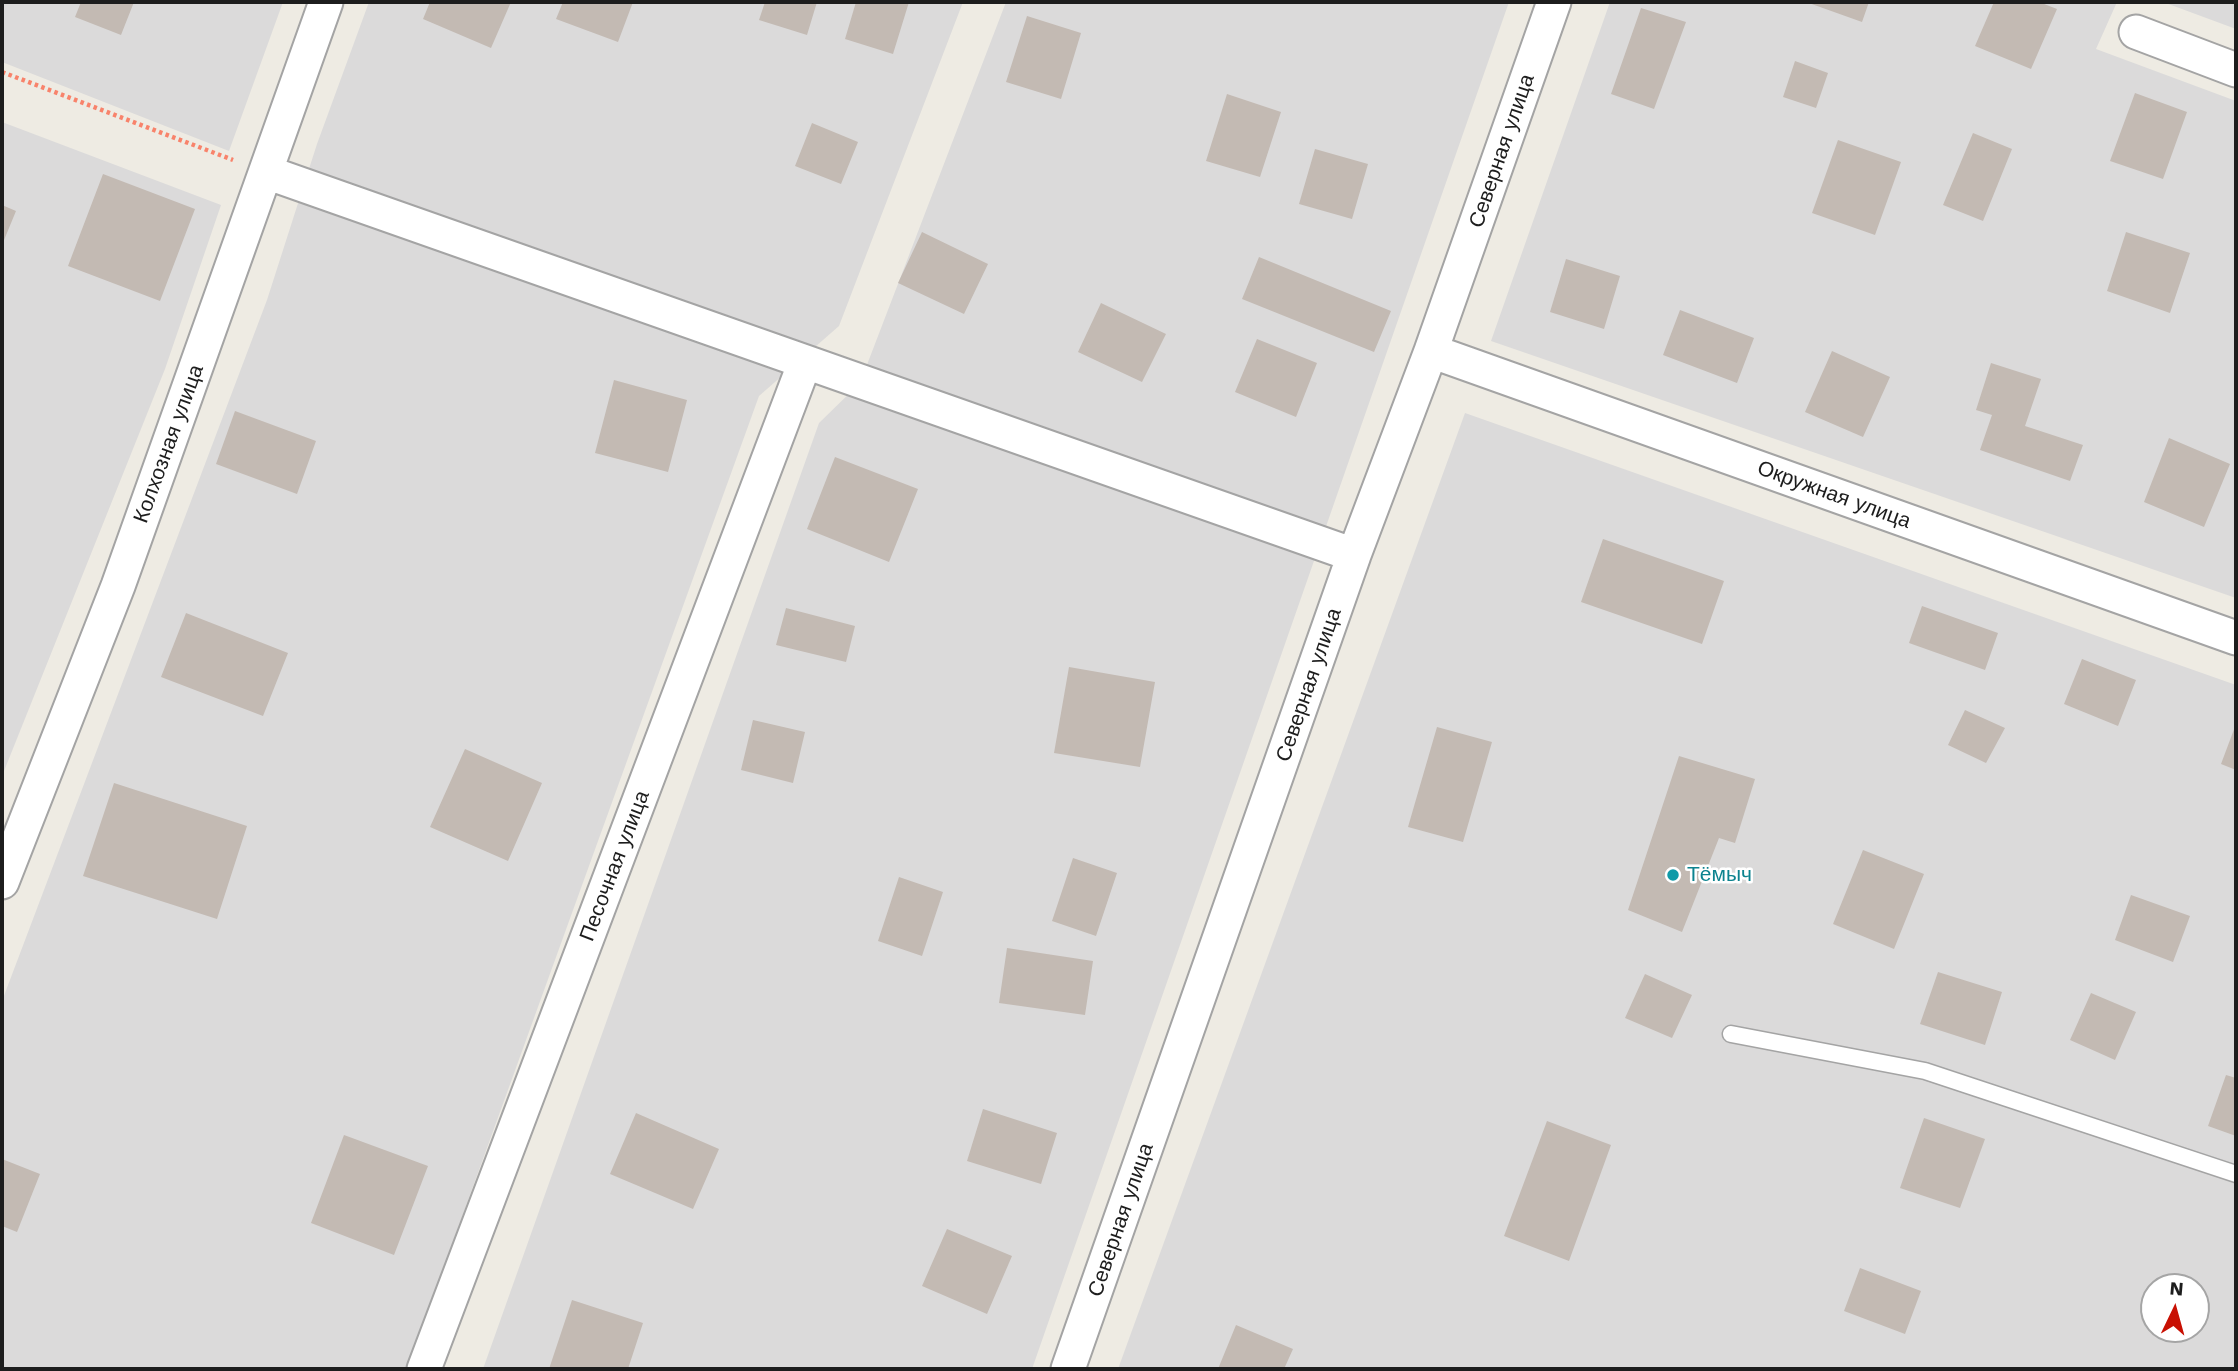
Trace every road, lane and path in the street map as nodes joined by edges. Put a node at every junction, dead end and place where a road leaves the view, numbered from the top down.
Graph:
1 (326, 2) edge
2 (1554, 2) edge
3 (2136, 32) dead end
4 (2236, 69) edge
5 (2, 72) edge
6 (265, 172) junction
7 (1431, 351) junction
8 (806, 362) junction
9 (1354, 555) junction
10 (2236, 638) edge
11 (2, 882) edge
12 (1731, 1034) dead end
13 (2236, 1174) edge
14 (424, 1369) edge
15 (1068, 1369) edge

1 - 6 street, Колхозная улица
2 - 7 street, Северная улица
3 - 4 street
5 - 6 path
6 - 8 street
6 - 11 street, Колхозная улица
7 - 9 street, Северная улица
7 - 10 street, Окружная улица
8 - 9 street
8 - 14 street, Песочная улица
9 - 15 street, Северная улица
12 - 13 lane

